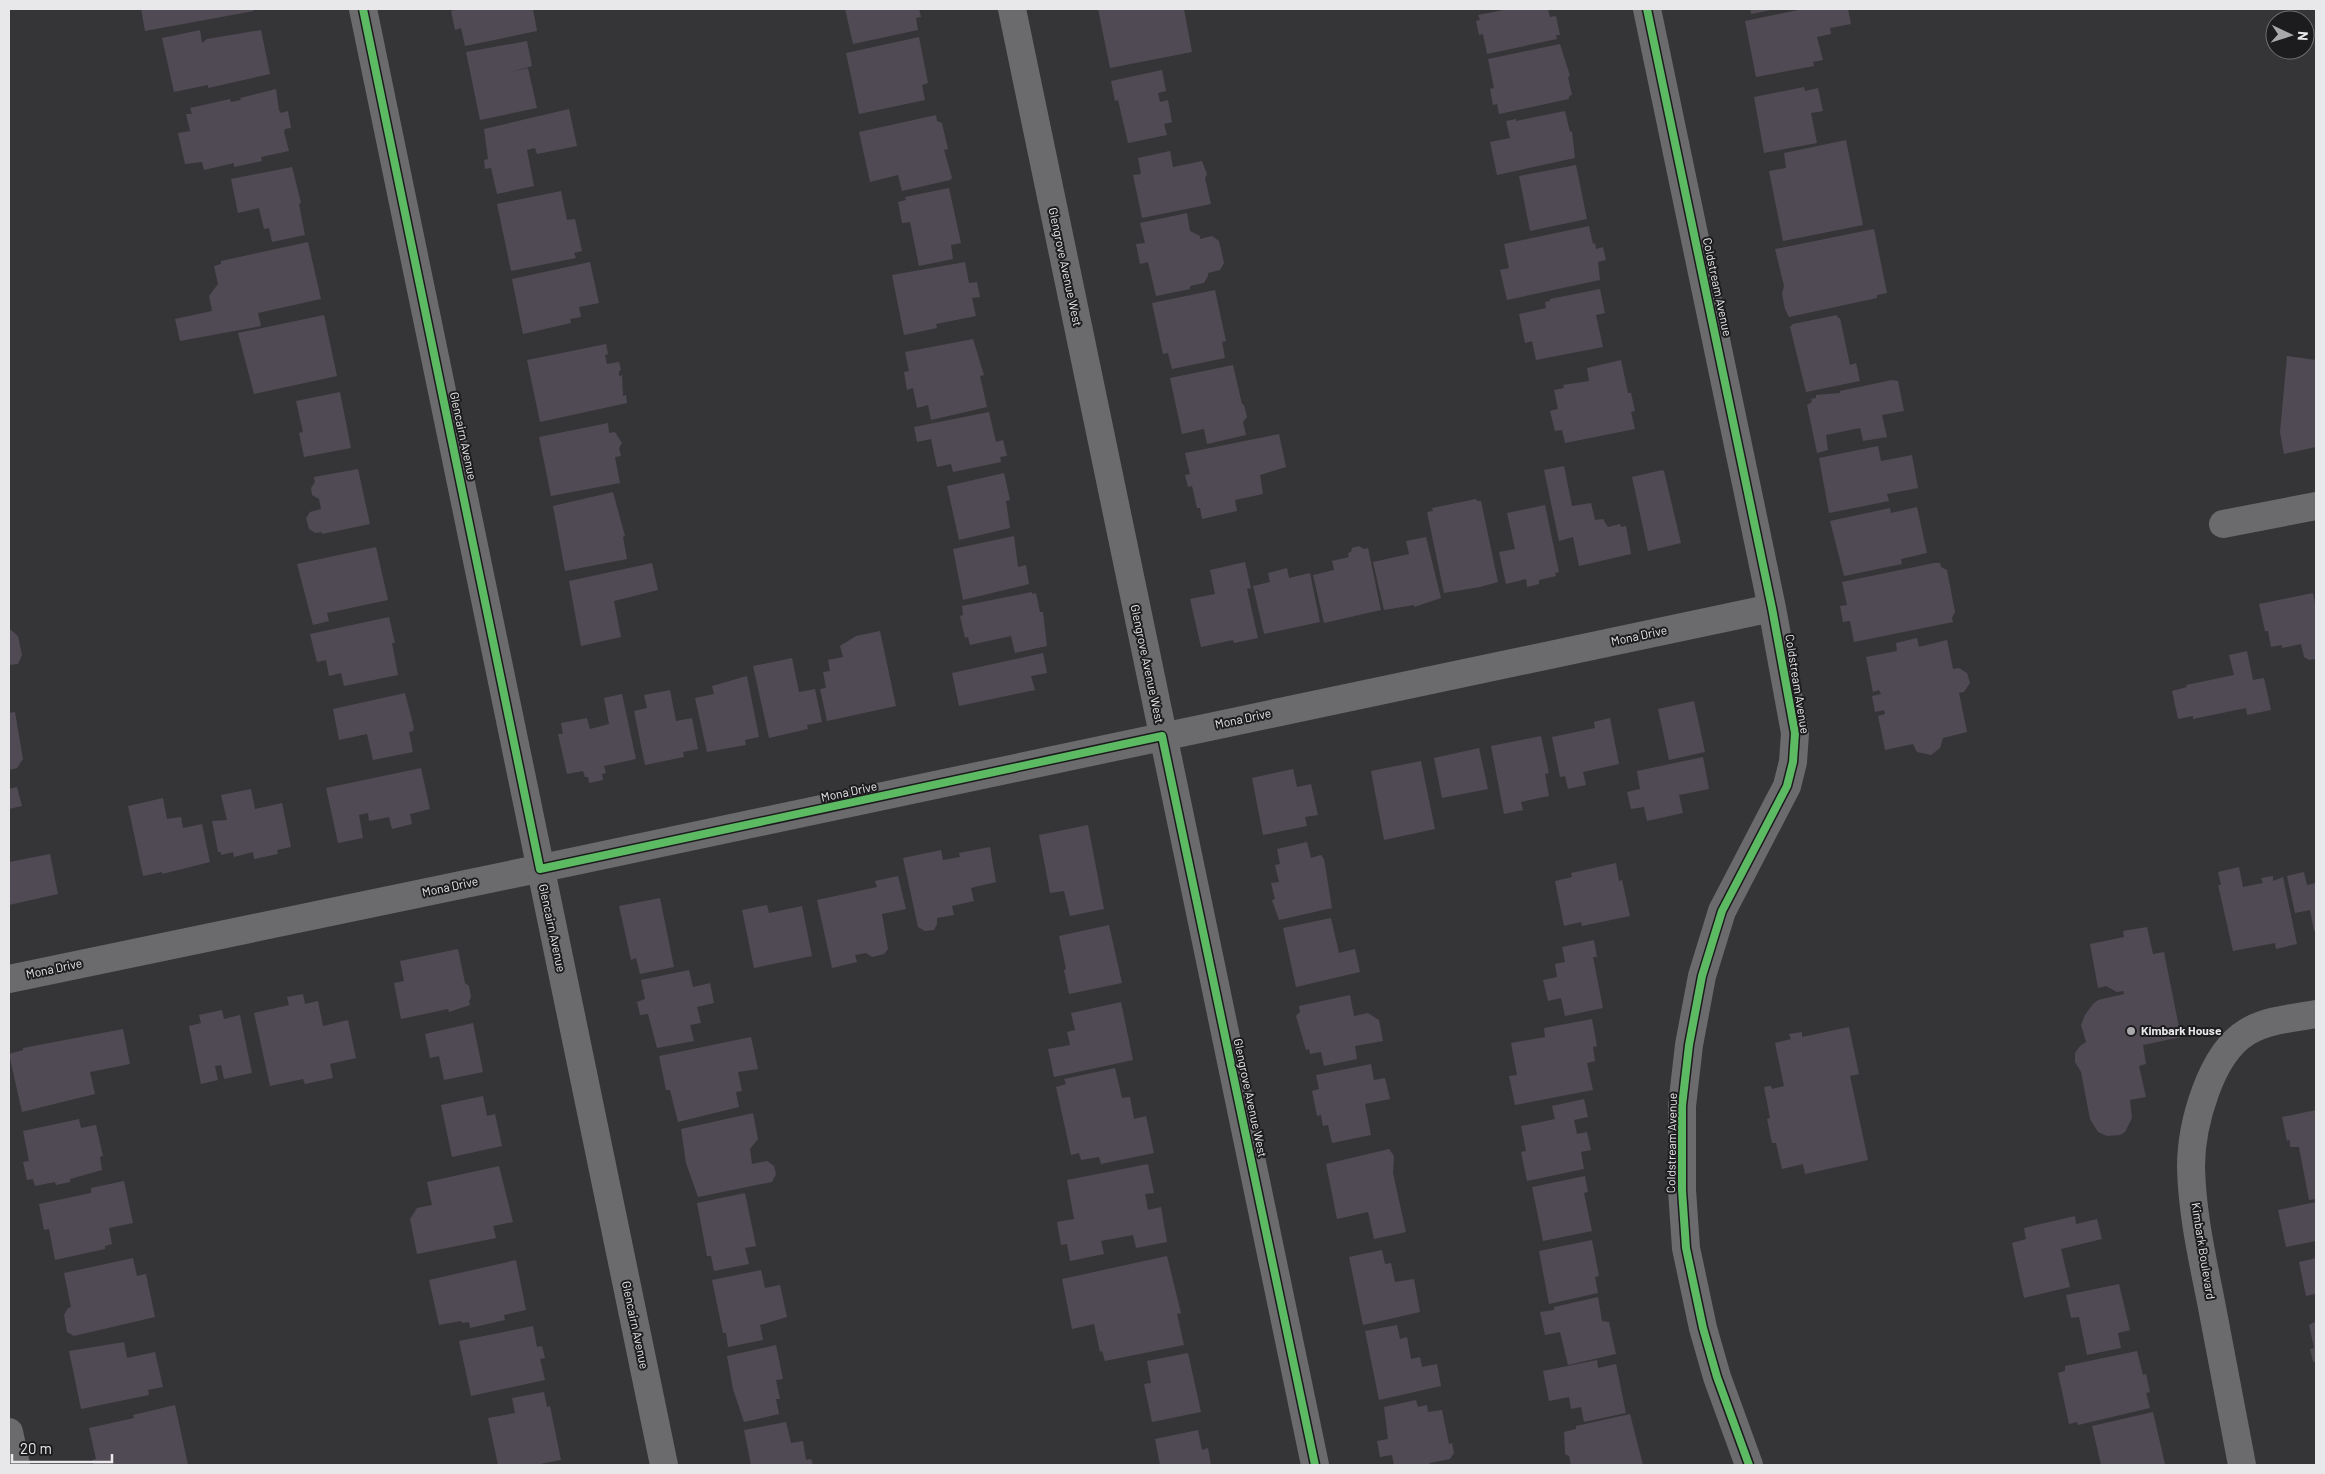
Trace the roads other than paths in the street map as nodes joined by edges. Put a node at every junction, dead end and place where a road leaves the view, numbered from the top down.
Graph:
1 (363, 9) edge
2 (1012, 9) edge
3 (1648, 9) edge
4 (2316, 506) edge
5 (2223, 524) dead end
6 (1772, 608) junction
7 (1162, 736) junction
8 (540, 869) junction
9 (9, 978) edge
10 (2316, 1014) edge
11 (9, 1432) edge
12 (16, 1465) edge
13 (664, 1465) edge
14 (1315, 1465) edge
15 (1749, 1465) edge
16 (2242, 1465) edge

1 - 8 street, Glencairn Avenue
2 - 7 street, Glengrove Avenue West
3 - 6 street, Coldstream Avenue
4 - 5 street
6 - 7 street, Mona Drive
6 - 15 street, Coldstream Avenue
7 - 8 street, Mona Drive
7 - 14 street, Glengrove Avenue West
8 - 9 street, Mona Drive
8 - 13 street, Glencairn Avenue
10 - 16 street, Kimbark Boulevard
11 - 12 street

